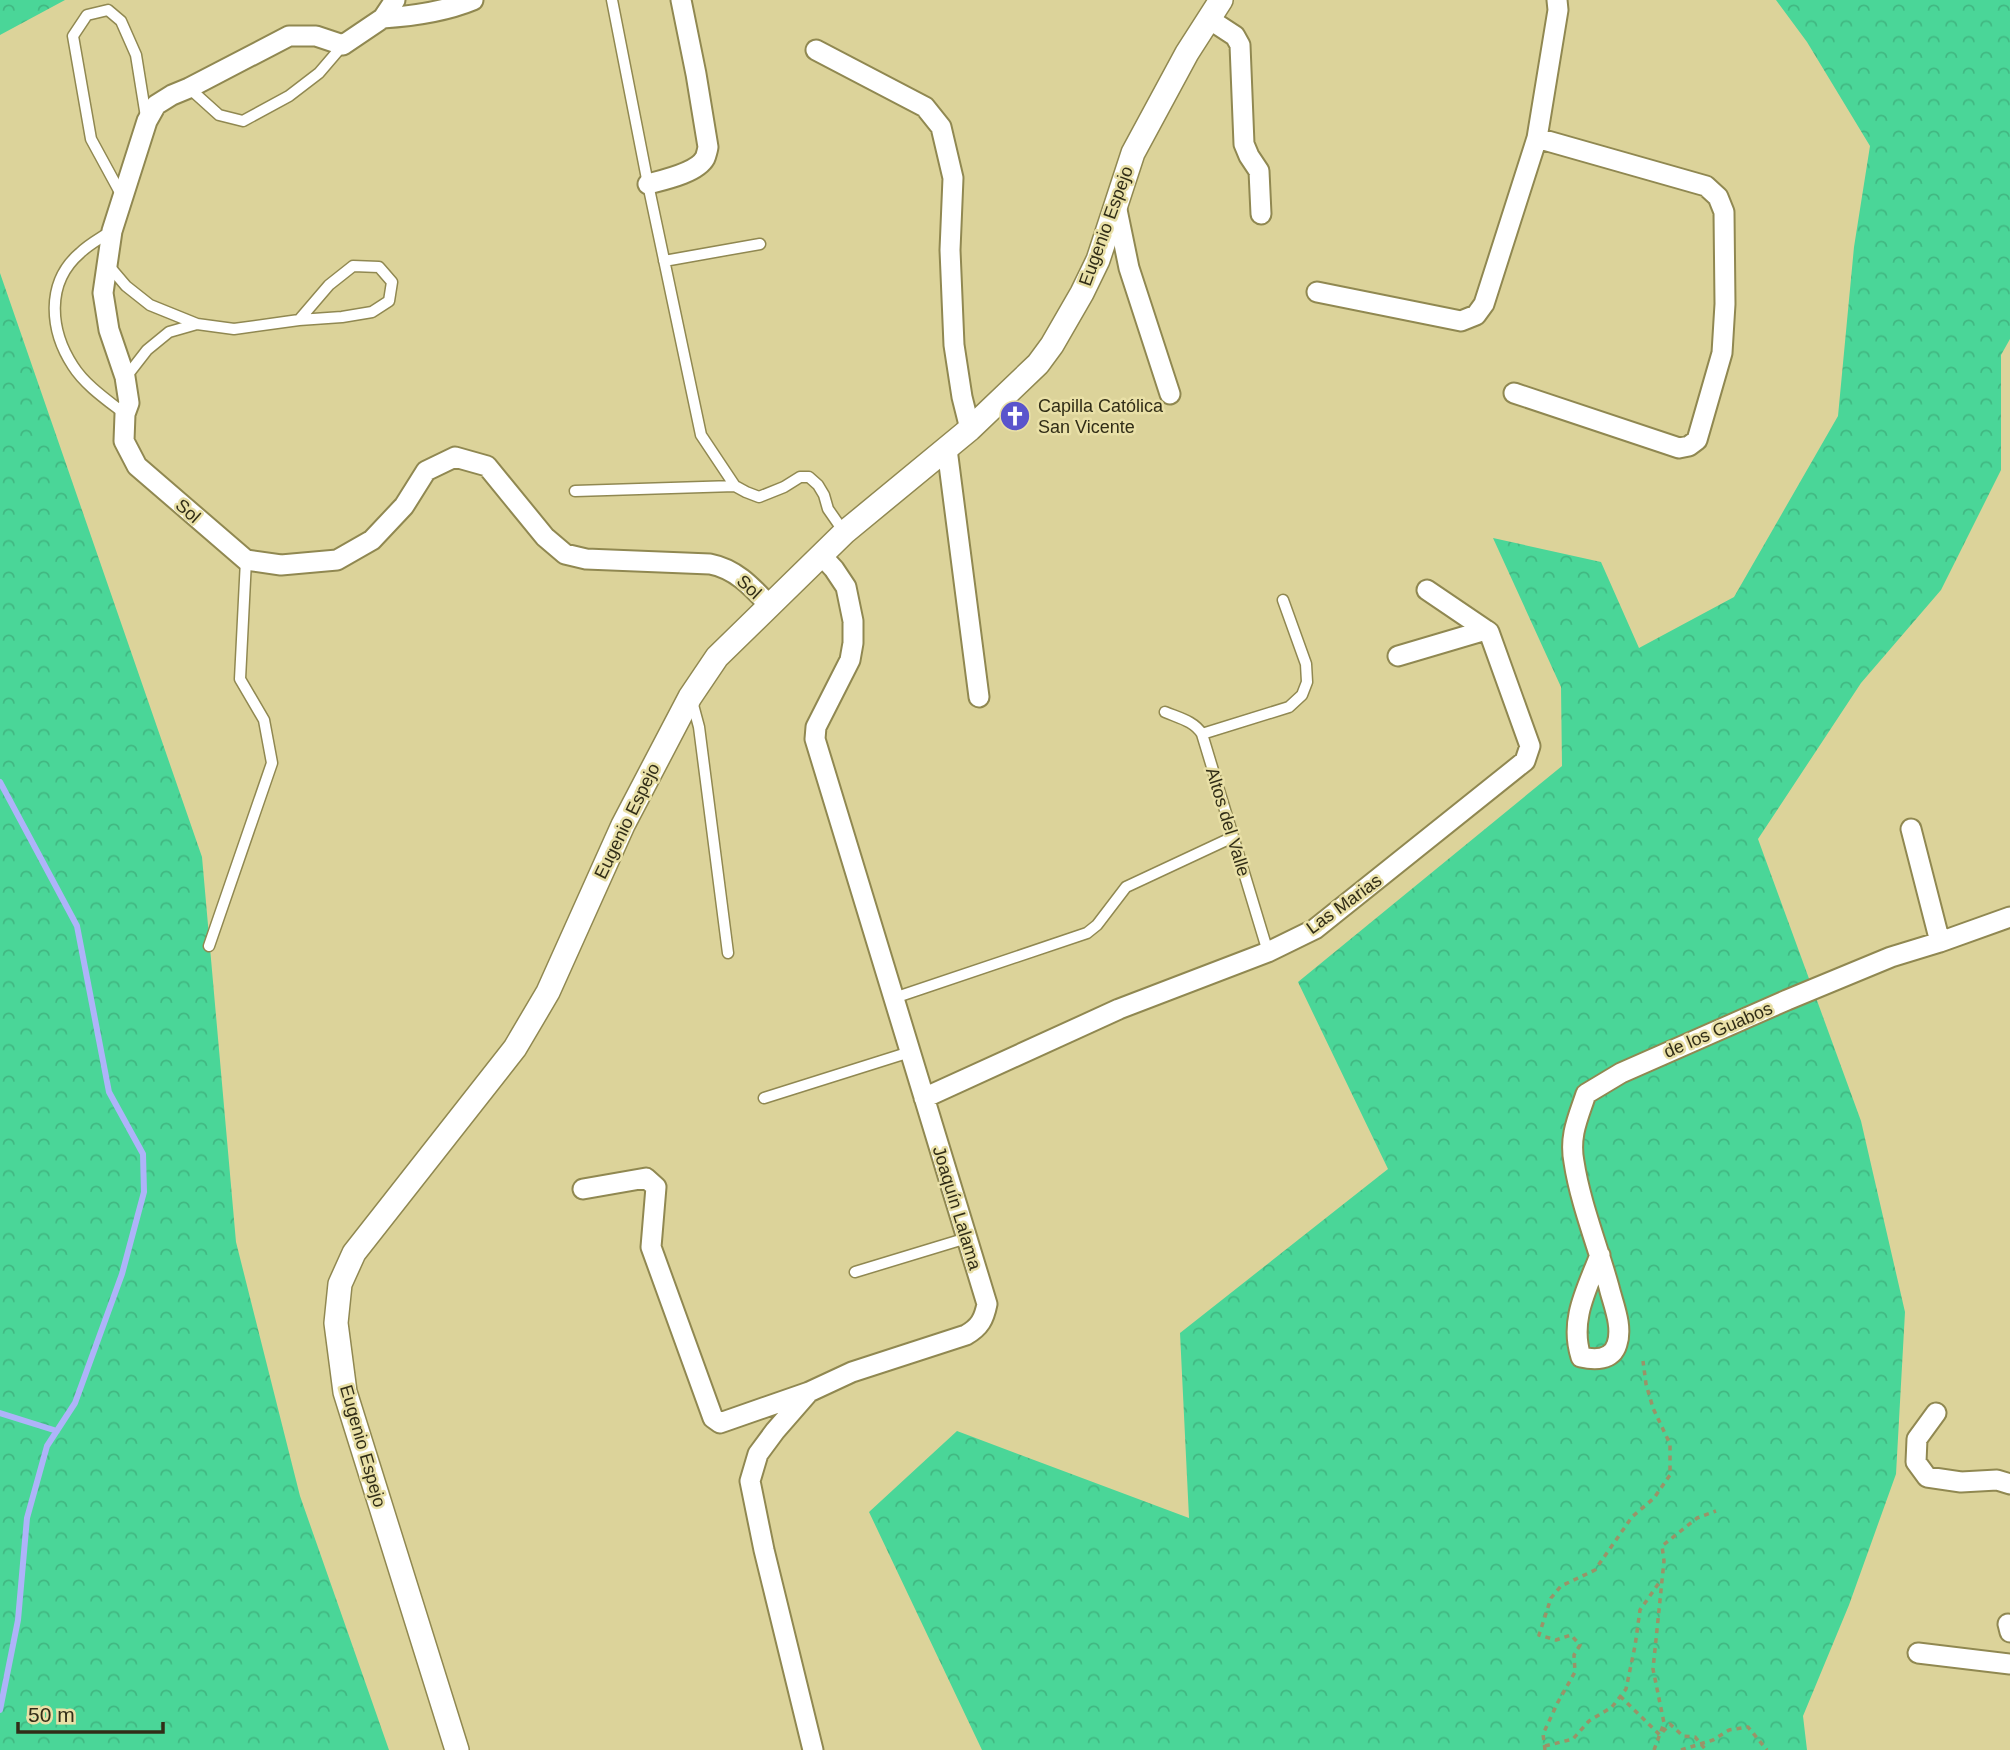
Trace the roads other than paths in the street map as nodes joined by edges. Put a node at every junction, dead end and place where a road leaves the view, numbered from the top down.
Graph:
1 (395, 0) edge
2 (473, 0) edge
3 (612, 0) edge
4 (681, 0) edge
5 (1557, 0) edge
6 (1215, 9) edge
7 (383, 18) junction
8 (343, 45) junction
9 (816, 50) dead end
10 (189, 88) junction
11 (147, 121) junction
12 (1537, 138) junction
13 (648, 184) junction
14 (121, 195) junction
15 (1116, 205) junction
16 (1261, 214) dead end
17 (112, 231) junction
18 (760, 244) dead end
19 (664, 261) junction
20 (107, 265) junction
21 (1317, 292) dead end
22 (299, 320) junction
23 (197, 324) junction
24 (125, 377) junction
25 (1514, 393) dead end
26 (1170, 394) dead end
27 (125, 414) junction
28 (970, 429) junction
29 (947, 449) junction
30 (735, 486) junction
31 (575, 491) dead end
32 (845, 532) junction
33 (821, 555) junction
34 (246, 560) junction
35 (1427, 590) dead end
36 (1283, 600) dead end
37 (769, 605) junction
38 (1486, 630) junction
39 (1398, 656) dead end
40 (690, 697) junction
41 (979, 697) dead end
42 (1165, 712) dead end
43 (1202, 734) junction
44 (1911, 829) dead end
45 (1233, 837) junction
46 (2010, 918) edge
47 (1940, 942) junction
48 (209, 946) dead end
49 (1268, 952) junction
50 (728, 953) dead end
51 (894, 998) junction
52 (910, 1052) junction
53 (764, 1098) dead end
54 (924, 1098) junction
55 (583, 1189) dead end
56 (967, 1238) junction
57 (1600, 1255) junction
58 (855, 1272) dead end
59 (809, 1392) junction
60 (1936, 1413) dead end
61 (2010, 1484) edge
62 (1919, 1653) dead end
63 (2010, 1664) edge
64 (457, 1750) edge
65 (813, 1750) edge

1 - 7 street
2 - 7 street
3 - 13 lane
4 - 13 street
5 - 12 street
6 - 15 street, Eugenio Espejo
6 - 16 street
7 - 8 street
8 - 10 street, Sol
8 - 10 lane
9 - 28 street
10 - 11 street, Sol
11 - 14 street, Sol
11 - 14 lane
12 - 21 street
12 - 25 street
13 - 19 lane
14 - 17 street, Sol
15 - 26 street
15 - 28 street, Eugenio Espejo
17 - 20 street, Sol
17 - 27 lane
18 - 19 lane
19 - 30 lane
20 - 23 lane
20 - 24 street, Sol
22 - 22 lane
22 - 23 lane
23 - 24 lane
24 - 27 street, Sol
27 - 34 street, Sol
28 - 29 street, Eugenio Espejo
29 - 32 street, Eugenio Espejo
29 - 41 street
30 - 31 lane
30 - 32 lane
32 - 33 street, Eugenio Espejo
33 - 37 street, Eugenio Espejo
33 - 51 street, Joaquín Lalama
34 - 37 street, Sol
34 - 48 lane
35 - 38 street
36 - 43 lane
37 - 40 street, Eugenio Espejo
38 - 39 street
38 - 49 street, Las Marias
40 - 50 lane
40 - 64 street, Eugenio Espejo
42 - 43 lane
43 - 45 lane, Altos del Valle
44 - 47 street
45 - 49 lane, Altos del Valle
45 - 51 lane
46 - 47 street, de los Guabos
47 - 57 street, de los Guabos
49 - 54 street, Las Marias
51 - 52 street, Joaquín Lalama
52 - 53 lane
52 - 54 street, Joaquín Lalama
54 - 56 street, Joaquín Lalama
55 - 59 street
56 - 58 lane
56 - 59 street, Joaquín Lalama
57 - 57 street, de los Guabos
59 - 65 street, Joaquín Lalama
60 - 61 street
62 - 63 street

